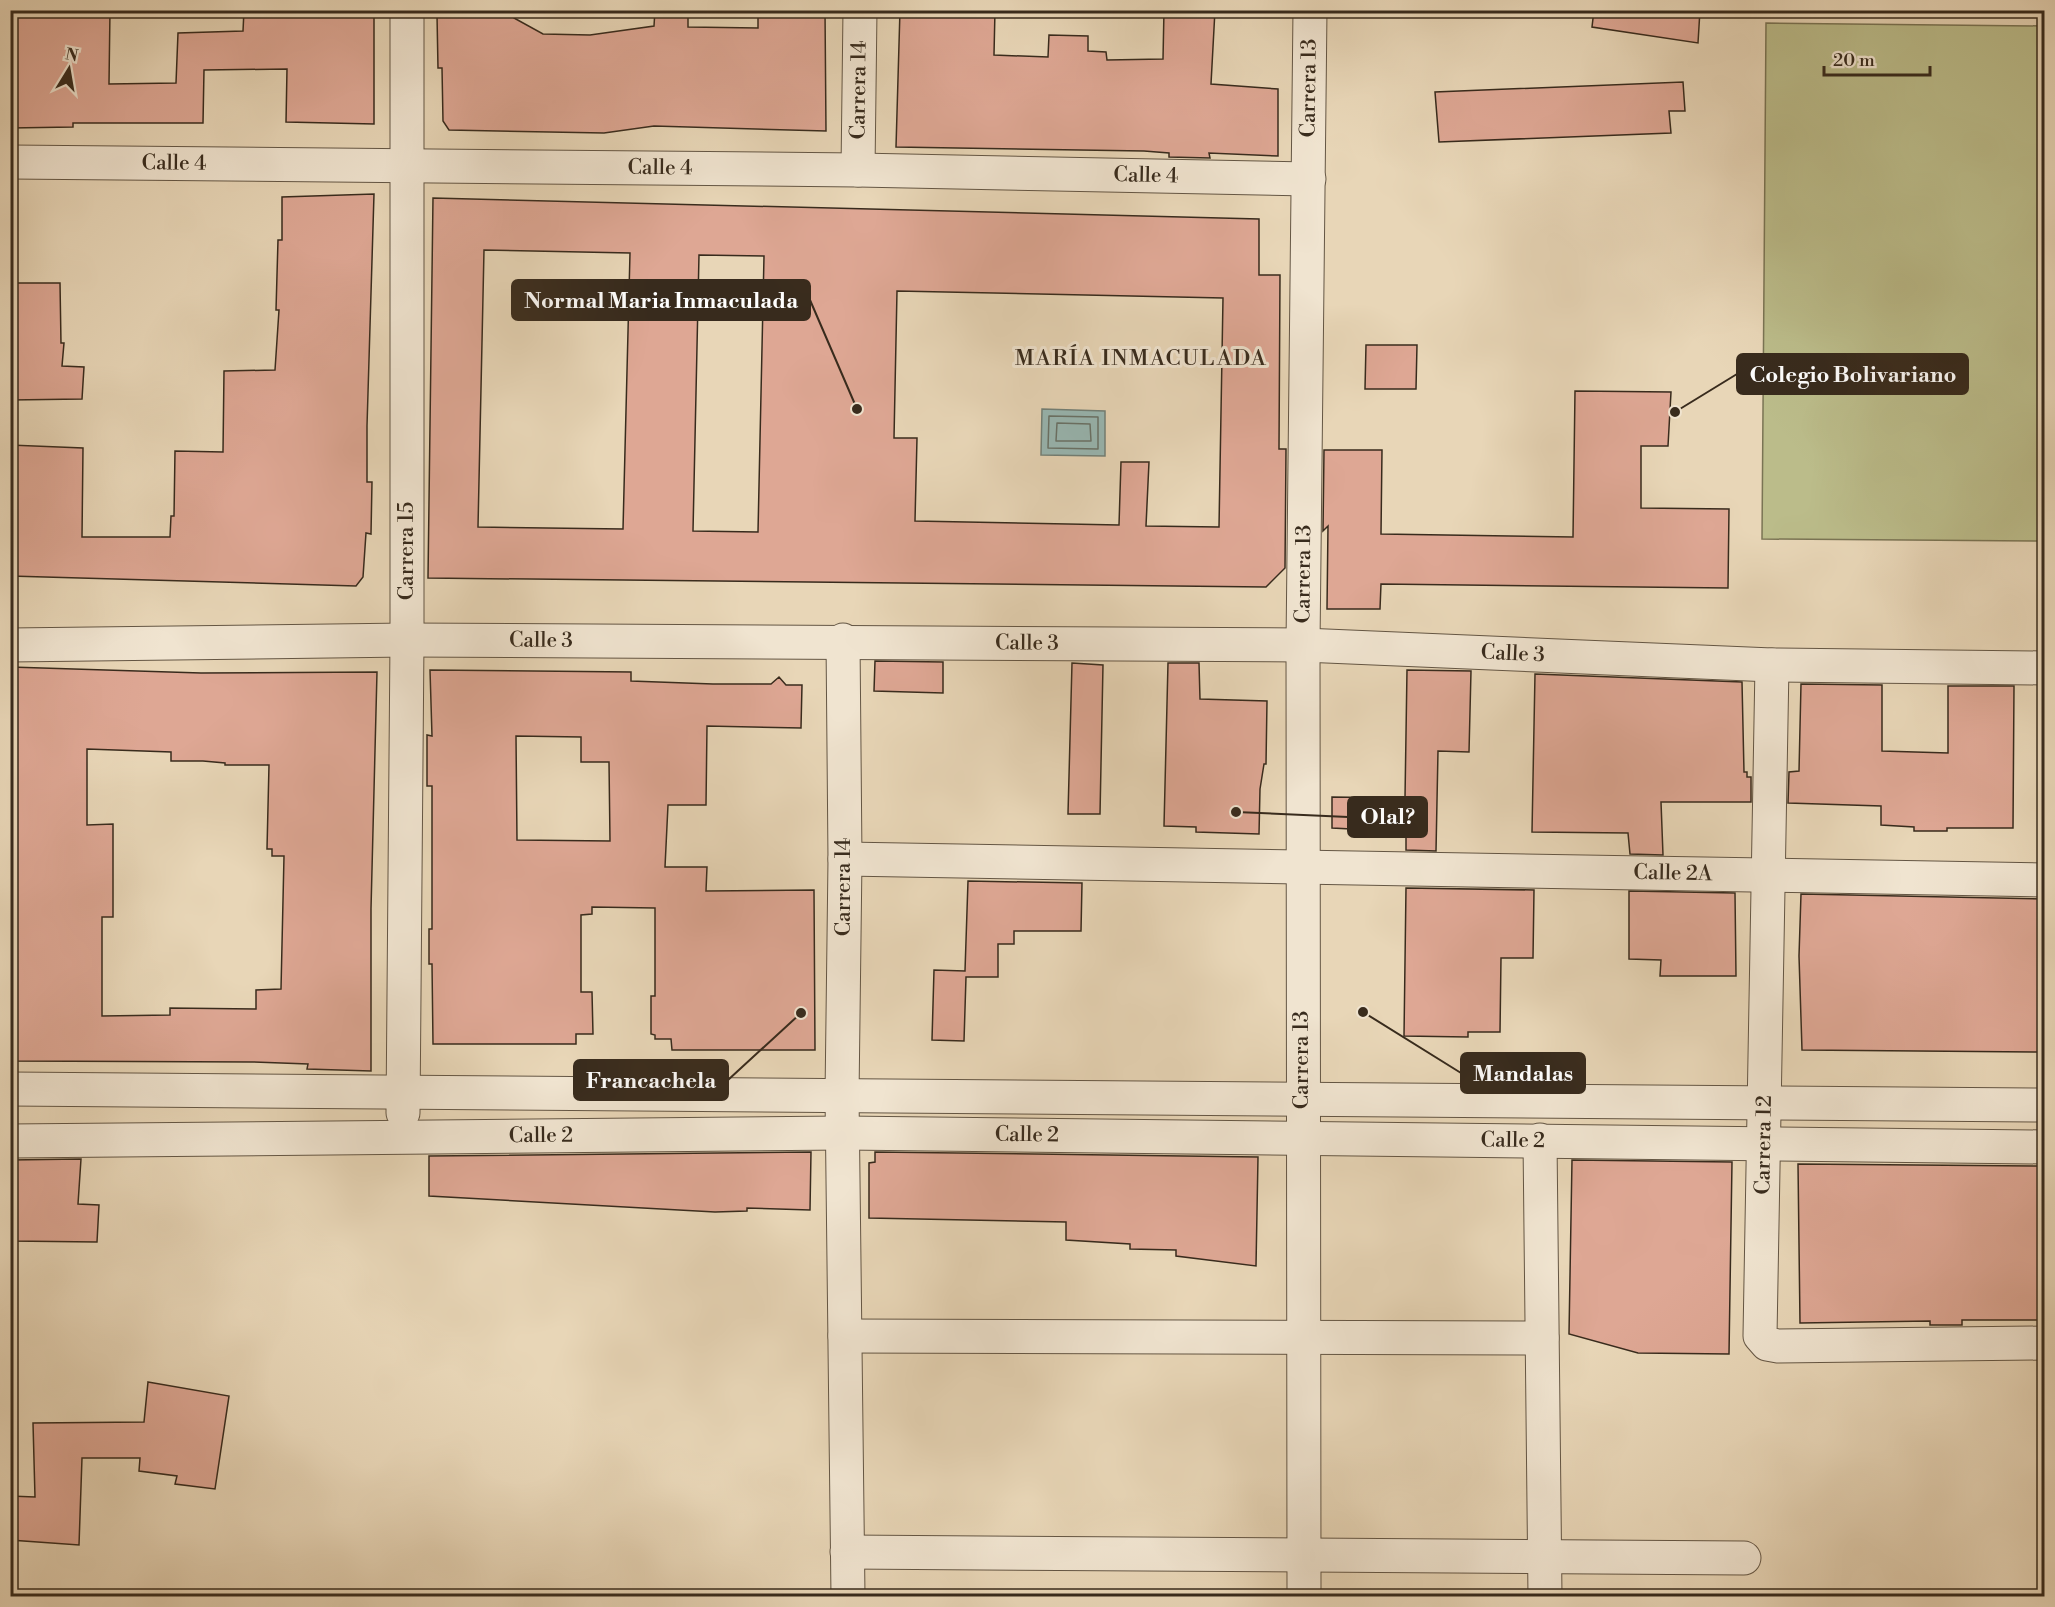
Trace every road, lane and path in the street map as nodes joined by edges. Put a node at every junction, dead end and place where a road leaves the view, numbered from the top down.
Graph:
1 (407, 10) edge
2 (860, 10) edge
3 (1310, 10) edge
4 (10, 162) edge
5 (407, 167) junction
6 (858, 170) junction
7 (1309, 179) junction
8 (407, 640) junction
9 (843, 640) junction
10 (10, 645) edge
11 (1303, 645) junction
12 (1772, 665) junction
13 (2044, 668) edge
14 (845, 859) junction
15 (1303, 869) junction
16 (1769, 876) junction
17 (2044, 880) edge
18 (10, 1089) edge
19 (403, 1092) junction
20 (842, 1096) junction
21 (1302, 1099) junction
22 (1765, 1103) junction
23 (2044, 1105) edge
24 (844, 1133) junction
25 (403, 1136) junction
26 (1302, 1138) junction
27 (1540, 1140) junction
28 (10, 1141) edge
29 (1765, 1143) junction
30 (2044, 1147) edge
31 (845, 1335) junction
32 (1303, 1336) junction
33 (1542, 1338) junction
34 (2044, 1343) edge
35 (847, 1552) junction
36 (1304, 1555) junction
37 (1545, 1557) junction
38 (1744, 1558) dead end
39 (848, 1596) edge
40 (1304, 1596) edge
41 (1545, 1596) edge

1 - 5 street, Carrera 15
2 - 6 street, Carrera 14
3 - 7 street, Carrera 13
4 - 5 street, Calle 4
5 - 6 street, Calle 4
5 - 8 street, Carrera 15
6 - 7 street, Calle 4
7 - 11 street, Carrera 13
8 - 9 street, Calle 3
8 - 10 street, Calle 3
8 - 19 street, Carrera 15
9 - 11 street, Calle 3
9 - 14 street, Carrera 14
11 - 12 street, Calle 3
11 - 15 street, Carrera 13
12 - 13 street, Calle 3
12 - 16 street, Carrera 12
14 - 15 street, Calle 2A
14 - 20 street, Carrera 14
15 - 16 street, Calle 2A
15 - 21 street, Carrera 13
16 - 17 street, Calle 2A
16 - 22 street, Carrera 12
18 - 19 street, Calle 2
19 - 20 street, Calle 2
19 - 25 street, Carrera 15
20 - 21 street, Calle 2
20 - 24 street, Carrera 14
21 - 22 street, Calle 2
21 - 26 street, Carrera 13
22 - 23 street, Calle 2
22 - 29 street, Carrera 12
24 - 25 street, Calle 2
24 - 26 street, Calle 2
24 - 31 street, Carrera 14
25 - 28 street, Calle 2
26 - 27 street, Calle 2
26 - 32 street, Carrera 13
27 - 29 street, Calle 2
27 - 33 street
29 - 30 street, Calle 2
29 - 34 street, Carrera 12
31 - 32 street
31 - 35 street, Carrera 14
32 - 33 street
32 - 36 street, Carrera 13
33 - 37 street
35 - 36 street
35 - 39 street, Carrera 14
36 - 37 street
36 - 40 street, Carrera 13
37 - 38 street
37 - 41 street

